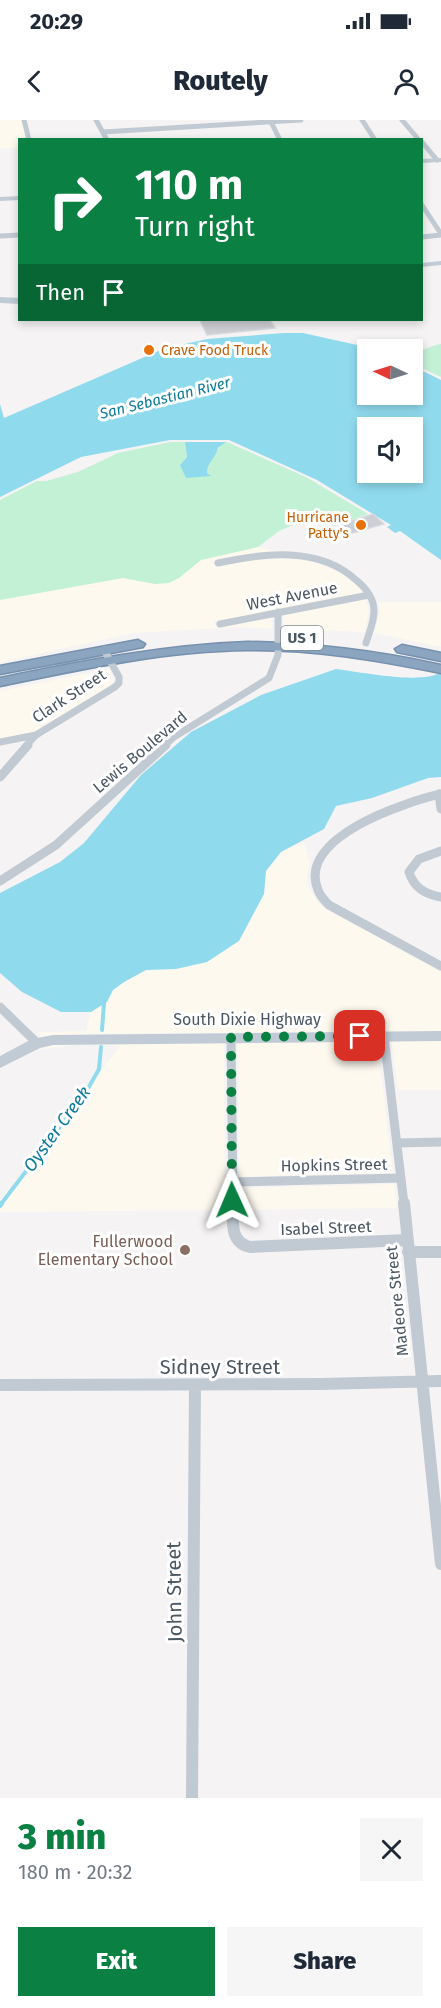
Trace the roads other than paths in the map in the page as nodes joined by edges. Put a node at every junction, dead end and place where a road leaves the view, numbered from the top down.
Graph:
1 (24, 120) edge
2 (96, 120) edge
3 (301, 120) edge
4 (362, 120) edge
5 (402, 120) edge
6 (271, 121) edge
7 (103, 132) junction
8 (28, 138) edge
9 (106, 138) edge
10 (279, 138) edge
11 (374, 138) edge
12 (417, 138) edge
13 (423, 144) edge
14 (439, 160) edge
15 (423, 161) edge
16 (18, 198) edge
17 (0, 199) edge
18 (423, 207) edge
19 (441, 234) edge
20 (18, 235) edge
21 (0, 236) edge
22 (423, 237) edge
23 (441, 263) edge
24 (423, 265) edge
25 (0, 300) edge
26 (18, 302) edge
27 (218, 563) dead end
28 (369, 595) junction
29 (278, 612) junction
30 (220, 624) dead end
31 (278, 642) junction
32 (366, 644) junction
33 (107, 655) junction
34 (441, 657) edge
35 (441, 669) edge
36 (0, 670) edge
37 (0, 682) edge
38 (36, 735) junction
39 (0, 742) edge
40 (0, 777) edge
41 (440, 794) edge
42 (441, 809) edge
43 (441, 851) edge
44 (0, 880) edge
45 (441, 897) edge
46 (441, 966) edge
47 (0, 1007) edge
48 (384, 1036) junction
49 (441, 1036) edge
50 (231, 1037) junction
51 (37, 1043) junction
52 (0, 1063) edge
53 (441, 1142) edge
54 (397, 1143) junction
55 (401, 1178) junction
56 (231, 1182) junction
57 (407, 1240) junction
58 (408, 1252) junction
59 (441, 1252) edge
60 (421, 1381) junction
61 (441, 1381) edge
62 (0, 1385) edge
63 (195, 1385) junction
64 (441, 1564) edge
65 (192, 1798) edge

1 - 8 street
2 - 7 street
3 - 6 street
4 - 11 street
5 - 12 street
6 - 7 street
6 - 10 street
7 - 9 street
13 - 14 street
14 - 15 main road
16 - 17 main road
18 - 19 street
19 - 22 street
20 - 21 street
23 - 24 main road
25 - 26 main road
27 - 28 street
28 - 29 street, West Avenue
28 - 32 street
29 - 30 street, West Avenue
29 - 31 street, Lewis Boulevard
31 - 32 highway, US 1
31 - 33 highway, US 1
31 - 35 highway, US 1
31 - 44 street, Lewis Boulevard
32 - 34 highway, US 1
33 - 36 highway, US 1
33 - 37 highway, US 1
33 - 38 street, Clark Street
38 - 39 street, Clark Street
38 - 40 street
41 - 42 street
41 - 46 street
43 - 45 street
47 - 51 street
48 - 49 main road, South Dixie Highway
48 - 50 main road, South Dixie Highway
48 - 54 street, Madeore Street
50 - 51 main road, South Dixie Highway
50 - 56 street, Isabel Street
51 - 52 main road, South Dixie Highway
53 - 54 street
54 - 55 street, Madeore Street
55 - 56 street, Hopkins Street
55 - 57 street, Madeore Street
56 - 57 street, Isabel Street
57 - 58 street, Madeore Street
58 - 59 street
58 - 60 street, Madeore Street
60 - 61 street, Sidney Street
60 - 63 street, Sidney Street
60 - 64 street, Madeore Street
62 - 63 street, Sidney Street
63 - 65 street, John Street

